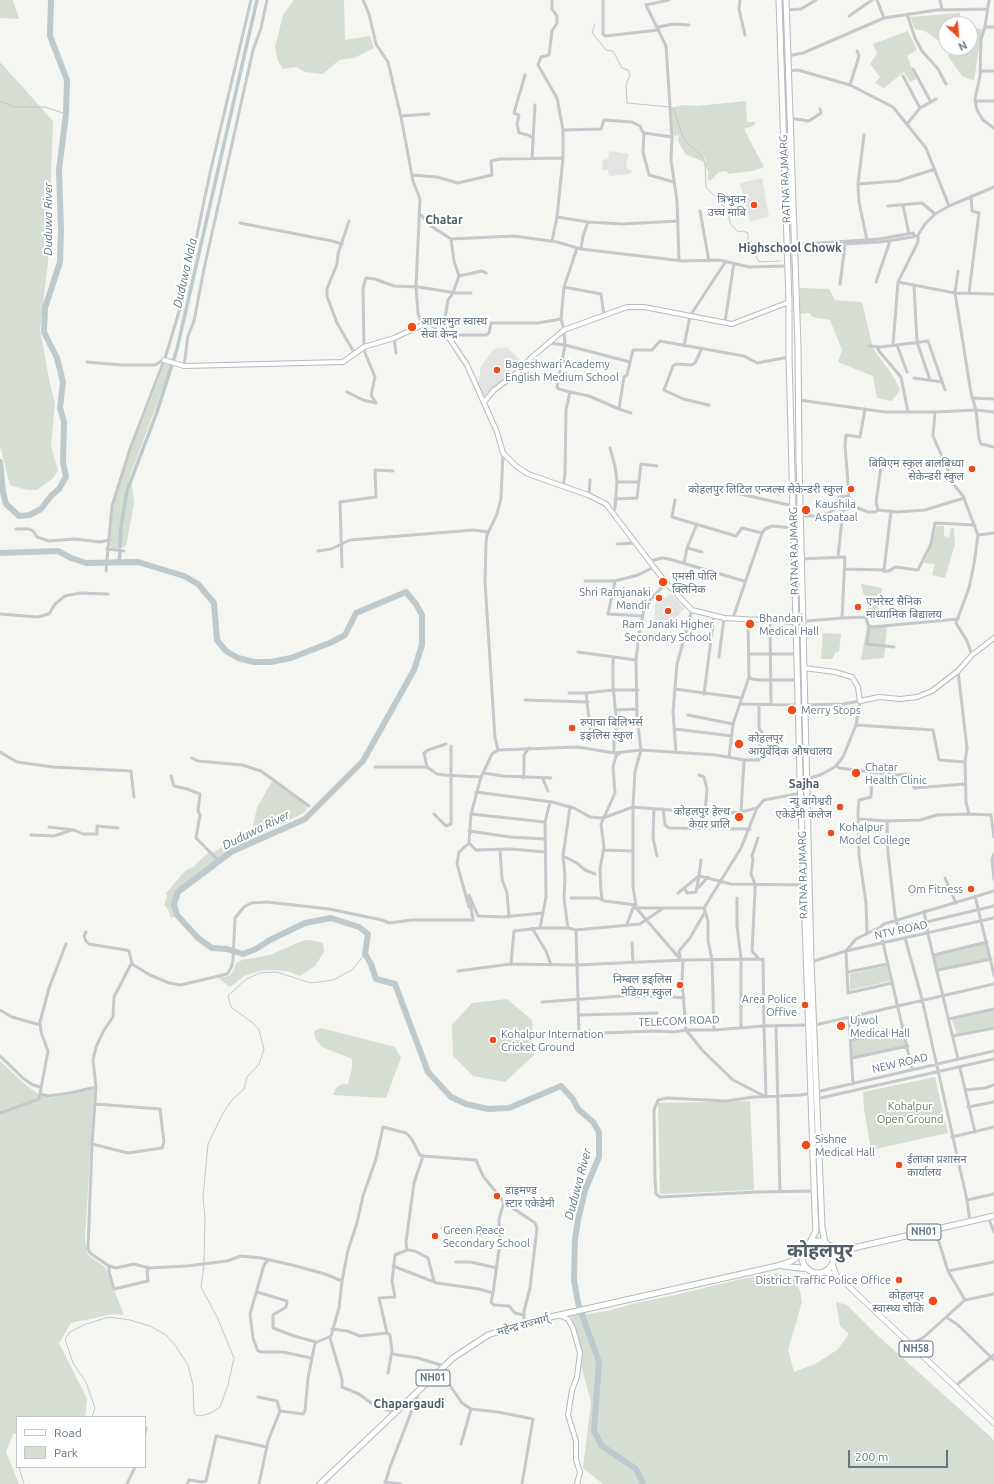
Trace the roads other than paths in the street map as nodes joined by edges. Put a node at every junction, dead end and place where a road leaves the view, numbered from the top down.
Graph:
1 (251, 0) edge
2 (267, 0) edge
3 (363, 0) edge
4 (552, 0) edge
5 (603, 0) edge
6 (643, 0) edge
7 (669, 0) edge
8 (740, 0) edge
9 (779, 0) edge
10 (786, 0) edge
11 (815, 0) edge
12 (872, 0) edge
13 (877, 0) edge
14 (940, 0) edge
15 (989, 0) edge
16 (653, 1) edge
17 (646, 5) junction
18 (987, 8) junction
19 (787, 10) junction
20 (942, 10) junction
21 (907, 14) junction
22 (849, 16) dead end
23 (884, 18) junction
24 (689, 25) dead end
25 (986, 27) junction
26 (994, 27) edge
27 (659, 29) junction
28 (745, 35) dead end
29 (858, 51) dead end
30 (788, 56) junction
31 (913, 69) dead end
32 (788, 71) junction
33 (980, 71) junction
34 (994, 71) edge
35 (525, 75) dead end
36 (903, 76) dead end
37 (946, 84) dead end
38 (850, 85) junction
39 (936, 99) dead end
40 (976, 101) junction
41 (931, 102) junction
42 (994, 102) edge
43 (534, 105) dead end
44 (920, 108) junction
45 (820, 110) dead end
46 (429, 114) dead end
47 (401, 116) junction
48 (790, 118) junction
49 (907, 124) junction
50 (994, 128) edge
51 (563, 130) junction
52 (644, 133) junction
53 (864, 135) dead end
54 (672, 137) junction
55 (533, 138) junction
56 (532, 158) junction
57 (563, 158) junction
58 (935, 169) junction
59 (412, 175) junction
60 (674, 182) junction
61 (858, 184) junction
62 (994, 186) edge
63 (971, 196) junction
64 (903, 205) junction
65 (888, 206) dead end
66 (949, 206) junction
67 (700, 211) dead end
68 (420, 214) junction
69 (935, 214) junction
70 (557, 218) junction
71 (349, 221) dead end
72 (678, 221) junction
73 (588, 222) junction
74 (240, 223) dead end
75 (909, 234) junction
76 (915, 235) junction
77 (451, 239) junction
78 (867, 240) junction
79 (880, 240) junction
80 (552, 241) junction
81 (890, 241) junction
82 (342, 244) junction
83 (842, 244) junction
84 (794, 246) junction
85 (579, 249) junction
86 (680, 260) junction
87 (709, 261) junction
88 (726, 261) junction
89 (734, 263) junction
90 (787, 266) junction
91 (958, 271) dead end
92 (486, 273) dead end
93 (459, 276) junction
94 (876, 282) dead end
95 (898, 282) junction
96 (840, 284) dead end
97 (914, 286) junction
98 (416, 287) junction
99 (564, 287) junction
100 (453, 293) junction
101 (471, 293) dead end
102 (955, 293) junction
103 (969, 293) junction
104 (994, 294) edge
105 (789, 302) junction
106 (604, 315) junction
107 (690, 316) junction
108 (561, 319) junction
109 (725, 322) junction
110 (422, 325) junction
111 (564, 330) junction
112 (448, 336) junction
113 (394, 338) junction
114 (917, 342) junction
115 (548, 343) junction
116 (565, 345) junction
117 (895, 345) junction
118 (684, 346) junction
119 (869, 346) dead end
120 (877, 347) junction
121 (363, 348) junction
122 (702, 348) junction
123 (396, 353) dead end
124 (355, 354) junction
125 (789, 357) junction
126 (164, 360) junction
127 (562, 361) junction
128 (87, 362) dead end
129 (630, 362) junction
130 (184, 366) junction
131 (587, 367) dead end
132 (907, 372) dead end
133 (914, 378) dead end
134 (930, 380) junction
135 (942, 382) junction
136 (945, 390) dead end
137 (347, 392) dead end
138 (570, 392) junction
139 (972, 398) junction
140 (994, 399) edge
141 (798, 400) junction
142 (484, 402) junction
143 (709, 405) dead end
144 (619, 409) junction
145 (864, 410) junction
146 (976, 410) junction
147 (908, 412) junction
148 (934, 412) junction
149 (994, 412) edge
150 (631, 413) dead end
151 (994, 447) edge
152 (610, 448) dead end
153 (503, 454) junction
154 (658, 466) dead end
155 (881, 467) dead end
156 (393, 471) dead end
157 (590, 480) dead end
158 (617, 482) junction
159 (638, 482) junction
160 (563, 487) junction
161 (736, 493) dead end
162 (589, 496) junction
163 (849, 496) junction
164 (964, 498) junction
165 (615, 499) junction
166 (675, 500) dead end
167 (793, 506) junction
168 (850, 507) junction
169 (837, 508) junction
170 (843, 510) junction
171 (878, 510) junction
172 (891, 512) junction
173 (613, 513) junction
174 (801, 516) junction
175 (697, 524) junction
176 (974, 524) junction
177 (793, 528) junction
178 (16, 530) dead end
179 (488, 532) junction
180 (762, 533) junction
181 (994, 533) edge
182 (978, 536) junction
183 (109, 540) junction
184 (636, 543) junction
185 (616, 544) dead end
186 (340, 545) junction
187 (688, 548) junction
188 (107, 549) junction
189 (124, 551) dead end
190 (318, 551) dead end
191 (702, 552) dead end
192 (838, 557) junction
193 (802, 559) junction
194 (650, 561) junction
195 (684, 564) junction
196 (342, 567) dead end
197 (654, 567) junction
198 (845, 569) junction
199 (106, 571) dead end
200 (883, 571) junction
201 (585, 581) dead end
202 (615, 581) junction
203 (744, 581) junction
204 (666, 583) junction
205 (108, 594) dead end
206 (692, 610) junction
207 (0, 614) edge
208 (642, 616) junction
209 (714, 616) junction
210 (724, 618) junction
211 (733, 618) junction
212 (842, 618) junction
213 (958, 619) junction
214 (748, 620) junction
215 (770, 621) junction
216 (796, 622) junction
217 (802, 623) junction
218 (869, 626) junction
219 (994, 638) edge
220 (894, 647) dead end
221 (578, 652) dead end
222 (749, 654) junction
223 (771, 654) junction
224 (797, 654) junction
225 (972, 655) junction
226 (613, 657) junction
227 (719, 657) dead end
228 (636, 660) junction
229 (804, 668) junction
230 (958, 671) junction
231 (749, 677) junction
232 (772, 680) junction
233 (798, 680) junction
234 (675, 689) junction
235 (613, 690) junction
236 (638, 690) junction
237 (569, 693) dead end
238 (586, 693) junction
239 (704, 694) junction
240 (742, 698) junction
241 (525, 700) dead end
242 (860, 701) junction
243 (588, 702) junction
244 (741, 704) junction
245 (805, 704) junction
246 (759, 705) junction
247 (771, 705) junction
248 (798, 705) junction
249 (637, 709) junction
250 (615, 710) junction
251 (688, 715) dead end
252 (733, 724) junction
253 (856, 725) junction
254 (675, 729) junction
255 (591, 736) dead end
256 (732, 736) junction
257 (446, 744) dead end
258 (451, 746) dead end
259 (529, 748) junction
260 (498, 750) junction
261 (641, 750) junction
262 (0, 752) edge
263 (614, 752) junction
264 (621, 752) junction
265 (676, 752) junction
266 (729, 756) junction
267 (192, 758) dead end
268 (744, 760) junction
269 (964, 762) junction
270 (836, 765) junction
271 (427, 767) junction
272 (375, 768) dead end
273 (872, 771) junction
274 (483, 773) junction
275 (452, 775) junction
276 (699, 775) dead end
277 (171, 776) dead end
278 (481, 777) junction
279 (523, 778) junction
280 (551, 778) dead end
281 (807, 779) junction
282 (543, 781) junction
283 (965, 784) junction
284 (543, 788) dead end
285 (548, 791) dead end
286 (476, 792) junction
287 (802, 793) junction
288 (134, 797) dead end
289 (550, 802) junction
290 (309, 806) dead end
291 (570, 807) junction
292 (633, 807) junction
293 (757, 808) junction
294 (654, 809) junction
295 (663, 809) junction
296 (741, 812) junction
297 (705, 813) junction
298 (434, 814) dead end
299 (471, 814) junction
300 (969, 814) junction
301 (603, 818) junction
302 (859, 819) junction
303 (887, 821) junction
304 (546, 822) junction
305 (49, 827) dead end
306 (118, 828) dead end
307 (750, 829) junction
308 (994, 829) edge
309 (74, 830) junction
310 (469, 831) junction
311 (30, 835) dead end
312 (994, 837) edge
313 (758, 838) dead end
314 (545, 839) junction
315 (469, 843) junction
316 (500, 850) junction
317 (604, 850) junction
318 (633, 851) junction
319 (546, 852) junction
320 (994, 854) edge
321 (563, 856) junction
322 (657, 856) dead end
323 (218, 860) dead end
324 (701, 860) dead end
325 (595, 874) dead end
326 (699, 876) junction
327 (708, 877) junction
328 (945, 878) dead end
329 (994, 879) edge
330 (719, 881) junction
331 (755, 884) junction
332 (803, 885) junction
333 (698, 888) junction
334 (685, 889) junction
335 (994, 890) edge
336 (678, 893) dead end
337 (975, 896) junction
338 (572, 898) dead end
339 (737, 898) dead end
340 (602, 900) junction
341 (956, 903) junction
342 (636, 905) junction
343 (994, 906) edge
344 (635, 909) junction
345 (662, 909) junction
346 (705, 910) junction
347 (978, 910) junction
348 (924, 911) junction
349 (543, 912) junction
350 (919, 913) junction
351 (509, 917) junction
352 (994, 918) edge
353 (473, 920) junction
354 (646, 920) junction
355 (896, 920) junction
356 (981, 920) junction
357 (926, 921) junction
358 (627, 924) junction
359 (898, 927) junction
360 (532, 928) junction
361 (540, 928) junction
362 (568, 928) junction
363 (878, 929) junction
364 (576, 930) junction
365 (86, 932) dead end
366 (868, 934) junction
367 (881, 934) junction
368 (928, 934) junction
369 (905, 938) junction
370 (987, 942) junction
371 (632, 943) dead end
372 (66, 944) dead end
373 (884, 944) junction
374 (846, 951) junction
375 (934, 955) junction
376 (741, 959) junction
377 (759, 959) junction
378 (991, 959) junction
379 (682, 960) junction
380 (712, 960) junction
381 (132, 962) junction
382 (633, 962) junction
383 (812, 962) junction
384 (511, 964) junction
385 (888, 964) junction
386 (551, 965) junction
387 (576, 965) junction
388 (938, 970) junction
389 (458, 971) dead end
390 (848, 972) junction
391 (994, 975) edge
392 (892, 983) junction
393 (994, 984) edge
394 (943, 995) junction
395 (684, 998) junction
396 (578, 999) junction
397 (922, 999) junction
398 (542, 1002) dead end
399 (898, 1007) junction
400 (994, 1009) edge
401 (0, 1010) edge
402 (657, 1013) dead end
403 (579, 1015) junction
404 (849, 1018) junction
405 (949, 1019) junction
406 (40, 1025) junction
407 (808, 1025) junction
408 (815, 1025) junction
409 (764, 1026) junction
410 (776, 1026) junction
411 (740, 1028) junction
412 (994, 1028) edge
413 (686, 1030) junction
414 (714, 1030) junction
415 (904, 1030) junction
416 (580, 1034) junction
417 (550, 1035) dead end
418 (953, 1036) junction
419 (851, 1040) junction
420 (908, 1046) junction
421 (994, 1051) edge
422 (0, 1056) edge
423 (852, 1058) junction
424 (958, 1059) junction
425 (994, 1059) edge
426 (936, 1064) junction
427 (960, 1068) junction
428 (912, 1069) junction
429 (938, 1072) junction
430 (853, 1084) junction
431 (994, 1085) edge
432 (40, 1087) junction
433 (96, 1087) junction
434 (965, 1090) junction
435 (817, 1092) junction
436 (810, 1093) junction
437 (40, 1094) junction
438 (778, 1096) junction
439 (766, 1097) junction
440 (814, 1100) junction
441 (994, 1102) edge
442 (96, 1104) junction
443 (968, 1107) junction
444 (0, 1113) edge
445 (994, 1127) edge
446 (975, 1132) junction
447 (952, 1137) junction
448 (92, 1144) junction
449 (422, 1156) junction
450 (815, 1191) junction
451 (780, 1192) junction
452 (994, 1194) edge
453 (967, 1200) junction
454 (504, 1202) junction
455 (994, 1216) edge
456 (988, 1217) junction
457 (970, 1222) junction
458 (442, 1228) dead end
459 (935, 1229) junction
460 (994, 1232) edge
461 (499, 1234) junction
462 (809, 1244) junction
463 (827, 1244) junction
464 (853, 1248) junction
465 (407, 1250) junction
466 (803, 1252) junction
467 (268, 1260) junction
468 (456, 1262) dead end
469 (833, 1262) junction
470 (994, 1262) edge
471 (109, 1266) junction
472 (393, 1266) junction
473 (777, 1266) junction
474 (149, 1268) junction
475 (497, 1268) junction
476 (808, 1269) junction
477 (948, 1271) junction
478 (823, 1272) junction
479 (837, 1276) junction
480 (342, 1281) junction
481 (434, 1281) junction
482 (258, 1292) junction
483 (493, 1293) junction
484 (994, 1294) edge
485 (965, 1300) junction
486 (524, 1315) junction
487 (559, 1316) junction
488 (946, 1317) junction
489 (524, 1323) junction
490 (332, 1329) junction
491 (387, 1333) junction
492 (330, 1338) junction
493 (316, 1342) junction
494 (911, 1344) junction
495 (392, 1354) junction
496 (311, 1358) junction
497 (993, 1358) edge
498 (445, 1366) junction
499 (440, 1371) junction
500 (388, 1373) dead end
501 (955, 1386) junction
502 (420, 1391) junction
503 (258, 1397) dead end
504 (470, 1408) junction
505 (280, 1411) junction
506 (396, 1413) junction
507 (994, 1423) edge
508 (461, 1444) dead end
509 (267, 1447) junction
510 (135, 1468) edge
511 (385, 1483) edge
512 (127, 1484) edge
513 (187, 1484) edge
514 (259, 1484) edge
515 (320, 1484) edge
516 (401, 1484) edge
517 (522, 1484) edge
518 (577, 1484) edge

1 - 126 street
2 - 130 street
3 - 47 street
4 - 51 street
5 - 27 street
6 - 17 street
7 - 16 street
8 - 28 street
9 - 90 highway, RATNA RAJMARG
10 - 19 highway, RATNA RAJMARG
11 - 19 street
12 - 22 street
13 - 23 street
14 - 20 street
15 - 18 street
16 - 17 street
17 - 27 street
18 - 20 street
18 - 25 street
19 - 30 highway, RATNA RAJMARG
20 - 21 street
21 - 23 street
21 - 37 street
23 - 30 street
24 - 27 street
25 - 26 street
25 - 33 street
27 - 54 street
29 - 38 street
30 - 32 highway, RATNA RAJMARG
31 - 41 street
32 - 38 street
32 - 48 highway, RATNA RAJMARG
33 - 34 street
33 - 40 street
35 - 55 street
36 - 44 street
38 - 49 street
39 - 41 street
40 - 42 street
40 - 50 street
41 - 44 street
43 - 55 street
44 - 49 street
45 - 48 street
46 - 47 street
47 - 59 street
48 - 84 highway, RATNA RAJMARG
49 - 58 street
51 - 52 street
51 - 57 street
52 - 54 street
52 - 60 street
53 - 61 street
54 - 60 street
55 - 56 street
56 - 57 street
56 - 59 street
57 - 70 street
58 - 61 street
58 - 66 street
59 - 68 street
60 - 72 street
61 - 78 street
62 - 63 street
63 - 66 street
63 - 103 street
64 - 65 street
64 - 69 street
64 - 75 street
66 - 69 street
67 - 87 street
68 - 77 street
68 - 98 street
69 - 76 street
70 - 73 street
70 - 80 street
71 - 82 street
72 - 73 street
72 - 86 street
73 - 85 street
74 - 82 street
75 - 76 street
75 - 79 street
76 - 81 street
76 - 95 street
77 - 80 street
77 - 93 street
78 - 79 street
78 - 83 street
79 - 81 street
79 - 83 street
80 - 85 street
81 - 94 street
82 - 124 street
83 - 84 street
83 - 96 street
84 - 141 highway, RATNA RAJMARG
85 - 86 street
85 - 99 street
86 - 87 street
87 - 88 street
88 - 89 street
88 - 107 street
89 - 90 street
89 - 109 street
90 - 105 highway, RATNA RAJMARG
91 - 102 street
92 - 93 street
93 - 100 street
95 - 97 street
95 - 117 street
97 - 102 street
97 - 114 street
98 - 100 street
98 - 110 street
98 - 121 street
99 - 106 street
99 - 108 street
100 - 101 street
100 - 112 street
102 - 103 street
102 - 139 street
103 - 104 street
105 - 109 street
105 - 125 highway, RATNA RAJMARG
106 - 107 street
106 - 111 street
107 - 109 street
107 - 118 street
108 - 111 street
108 - 112 street
110 - 112 street
110 - 113 street
111 - 115 street
111 - 116 street
112 - 142 street
113 - 121 street
113 - 123 street
114 - 117 street
114 - 134 street
114 - 135 street
115 - 116 street
115 - 142 street
116 - 127 street
116 - 129 street
117 - 120 street
117 - 132 street
118 - 122 street
118 - 129 street
119 - 120 street
120 - 147 street
121 - 124 street
121 - 137 street
122 - 125 street
122 - 143 street
124 - 130 street
125 - 167 highway, RATNA RAJMARG
126 - 128 street
126 - 130 street
126 - 183 street
127 - 131 street
127 - 138 street
129 - 144 street
133 - 134 street
134 - 135 street
135 - 136 street
138 - 144 street
138 - 160 street
139 - 140 street
139 - 146 street
141 - 145 street
141 - 174 highway, RATNA RAJMARG
142 - 153 street
144 - 150 street
145 - 147 street
145 - 163 street
146 - 148 street
146 - 149 street
146 - 151 street
147 - 148 street
148 - 164 street
152 - 158 street
153 - 160 street
153 - 179 street
154 - 159 street
155 - 171 street
156 - 186 street
157 - 162 street
158 - 159 street
158 - 165 street
159 - 165 street
160 - 162 street
161 - 167 street
162 - 173 street
163 - 168 street
163 - 169 street
164 - 172 street
164 - 176 street
165 - 173 street
166 - 175 street
167 - 177 highway, RATNA RAJMARG
168 - 170 street
168 - 171 street
169 - 170 street
169 - 174 street
170 - 192 street
171 - 172 street
172 - 200 street
173 - 184 street
174 - 193 highway, RATNA RAJMARG
175 - 180 street
175 - 187 street
176 - 182 street
176 - 200 street
177 - 180 street
177 - 216 highway, RATNA RAJMARG
178 - 183 street
179 - 186 street
179 - 260 street
180 - 203 street
181 - 182 street
182 - 213 street
183 - 188 street
184 - 185 street
184 - 194 street
186 - 190 street
186 - 196 street
187 - 191 street
187 - 195 street
188 - 189 street
188 - 199 street
192 - 193 street
192 - 198 street
193 - 217 highway, RATNA RAJMARG
194 - 195 street
194 - 197 street
195 - 203 street
197 - 202 street
197 - 204 street
198 - 200 street
198 - 212 street
201 - 202 street
202 - 208 street
203 - 211 street
204 - 206 street
204 - 208 street
205 - 207 street
206 - 209 street
206 - 234 street
208 - 228 street
209 - 210 street
209 - 239 street
210 - 211 street
210 - 227 street
211 - 214 street
212 - 217 street
212 - 218 street
213 - 218 street
213 - 225 street
214 - 215 street
214 - 222 street
215 - 216 street
215 - 223 street
216 - 217 street
216 - 224 highway, RATNA RAJMARG
217 - 229 highway, RATNA RAJMARG
218 - 220 street
219 - 225 street
221 - 226 street
222 - 223 street
222 - 231 street
223 - 224 street
223 - 232 street
224 - 233 highway, RATNA RAJMARG
225 - 230 street
226 - 228 street
226 - 235 street
228 - 236 street
229 - 242 street
229 - 245 highway, RATNA RAJMARG
230 - 242 street
230 - 269 street
231 - 232 street
231 - 240 street
232 - 233 street
232 - 247 street
233 - 248 highway, RATNA RAJMARG
234 - 239 street
234 - 254 street
235 - 236 street
235 - 238 street
235 - 250 street
236 - 249 street
237 - 238 street
238 - 243 street
239 - 240 street
240 - 244 street
241 - 243 street
242 - 245 street
242 - 253 street
243 - 255 street
244 - 246 street
244 - 252 street
245 - 281 highway, RATNA RAJMARG
246 - 247 street
246 - 268 street
247 - 248 street
248 - 287 highway, RATNA RAJMARG
249 - 250 street
249 - 261 street
250 - 263 street
251 - 252 street
252 - 256 street
253 - 269 street
253 - 270 street
254 - 256 street
254 - 265 street
256 - 266 street
257 - 271 street
258 - 275 street
259 - 260 street
259 - 263 street
259 - 279 street
260 - 274 street
261 - 264 street
261 - 265 street
261 - 292 street
262 - 288 street
263 - 264 street
264 - 301 street
265 - 266 street
266 - 268 street
267 - 290 street
268 - 296 street
269 - 283 street
270 - 273 street
270 - 281 street
271 - 272 street
271 - 275 street
273 - 283 street
273 - 302 street
274 - 278 street
274 - 279 street
275 - 278 street
275 - 298 street
276 - 297 street
277 - 323 street
278 - 286 street
279 - 282 street
280 - 282 street
281 - 383 highway, RATNA RAJMARG
282 - 284 street
282 - 285 street
283 - 300 street
286 - 289 street
286 - 299 street
287 - 293 street
287 - 332 highway, RATNA RAJMARG
289 - 291 street
289 - 304 street
291 - 301 street
291 - 321 street
292 - 294 street
292 - 301 street
292 - 318 street
293 - 296 street
293 - 307 street
294 - 295 street
294 - 322 street
295 - 297 street
295 - 307 street
296 - 297 street
299 - 304 street
299 - 310 street
300 - 303 street
300 - 308 street
301 - 317 street
302 - 303 street
302 - 366 street
303 - 355 street
304 - 314 street
305 - 309 street
306 - 309 street
307 - 330 street
308 - 312 street
309 - 311 street
310 - 314 street
310 - 315 street
313 - 331 street
314 - 319 street
315 - 316 street
315 - 353 street
316 - 319 street
316 - 351 street
317 - 318 street
317 - 340 street
318 - 342 street
319 - 349 street
320 - 329 street
321 - 325 street
321 - 362 street
324 - 326 street
326 - 327 street
326 - 333 street
326 - 334 street
327 - 330 street
327 - 333 street
328 - 341 street
330 - 331 street
330 - 346 street
331 - 332 street
331 - 377 street
332 - 407 highway, RATNA RAJMARG
333 - 334 street
334 - 336 street
335 - 337 street
337 - 341 street
337 - 347 street
338 - 340 street
339 - 376 street
340 - 342 street
341 - 348 street
342 - 344 street
343 - 347 street
344 - 345 street
344 - 354 street
344 - 358 street
345 - 346 street
345 - 354 street
346 - 379 street
346 - 380 street
347 - 356 street
347 - 357 street
348 - 350 street
348 - 357 street
349 - 351 street
349 - 361 street
350 - 355 street
350 - 357 street
351 - 353 street
352 - 356 street, NTV ROAD
353 - 381 street
354 - 358 street
354 - 379 street
355 - 359 street
355 - 363 street
356 - 368 street, NTV ROAD
356 - 370 street
357 - 359 street
357 - 368 street
358 - 364 street
359 - 367 street
360 - 361 street
360 - 384 street
360 - 386 street
361 - 362 street
362 - 364 street
363 - 366 street
363 - 367 street
364 - 387 street
365 - 381 street
366 - 374 street
367 - 373 street
368 - 369 street, NTV ROAD
368 - 375 street
369 - 373 street, NTV ROAD
369 - 397 street
370 - 375 street
370 - 378 street
371 - 382 street
372 - 406 street
373 - 374 street, NTV ROAD
373 - 385 street
374 - 383 street, NTV ROAD
374 - 390 street
375 - 388 street
376 - 377 street
376 - 380 street
376 - 411 street
377 - 409 street
378 - 388 street
378 - 391 street
379 - 380 street
379 - 382 street
379 - 395 street
380 - 414 street
381 - 433 street
382 - 387 street
383 - 408 highway, RATNA RAJMARG
384 - 386 street
384 - 389 street
385 - 390 street
385 - 392 street
386 - 387 street
387 - 396 street
388 - 394 street
390 - 392 street
392 - 399 street
393 - 394 street
394 - 397 street
394 - 405 street
395 - 396 street
395 - 413 street
396 - 398 street
396 - 403 street
397 - 399 street
397 - 426 street
399 - 404 street
399 - 415 street
400 - 405 street
401 - 406 street
402 - 403 street
403 - 416 street
404 - 408 street
404 - 419 street
405 - 418 street
406 - 432 street
407 - 410 street, TELECOM ROAD
407 - 436 highway, RATNA RAJMARG
408 - 435 highway, RATNA RAJMARG
409 - 410 street, TELECOM ROAD
409 - 411 street, TELECOM ROAD
409 - 439 street
410 - 438 street
411 - 414 street, TELECOM ROAD
412 - 418 street
413 - 414 street, TELECOM ROAD
413 - 416 street, TELECOM ROAD
413 - 439 street
415 - 419 street
415 - 420 street
416 - 417 street, TELECOM ROAD
418 - 424 street
419 - 423 street
420 - 423 street
420 - 428 street
421 - 424 street, NEW ROAD
422 - 432 street
423 - 430 street
424 - 426 street, NEW ROAD
425 - 427 street, NEW ROAD
426 - 428 street, NEW ROAD
426 - 429 street
427 - 429 street, NEW ROAD
427 - 434 street
428 - 430 street, NEW ROAD
429 - 440 street, NEW ROAD
429 - 447 street
430 - 435 street, NEW ROAD
431 - 434 street
432 - 437 street
433 - 437 street
433 - 442 street
434 - 443 street
435 - 436 street, NEW ROAD
435 - 440 highway, RATNA RAJMARG
436 - 438 street, NEW ROAD
436 - 440 highway, RATNA RAJMARG
437 - 444 street
438 - 439 street, NEW ROAD
438 - 451 street
439 - 451 street, NEW ROAD
440 - 450 highway, RATNA RAJMARG
440 - 463 highway, RATNA RAJMARG
441 - 443 street
442 - 448 street
442 - 448 street
443 - 446 street
445 - 446 street
446 - 447 street
447 - 453 street
448 - 471 street
449 - 454 street
449 - 465 street
449 - 480 street
450 - 451 street
450 - 462 highway, RATNA RAJMARG
452 - 453 street
453 - 457 street
454 - 461 street
454 - 486 street
455 - 456 highway, NH01
456 - 457 highway, NH01
456 - 460 street
457 - 459 highway, NH01
458 - 461 street
459 - 464 highway, NH01
459 - 477 street
461 - 475 street
462 - 463 highway, NH01
462 - 466 highway, NH01
463 - 464 highway, NH01
463 - 469 highway
464 - 469 highway
465 - 472 street
465 - 481 street
466 - 473 highway, महेन्द्र राज्मार्ग् / NH01
466 - 476 highway
467 - 474 street
467 - 480 street
467 - 482 street
468 - 475 street
469 - 478 highway
469 - 479 main road, NH58
470 - 477 street
471 - 474 street
471 - 474 street
472 - 481 street
472 - 491 street
473 - 476 highway, महेन्द्र राज्मार्ग्
473 - 487 highway, महेन्द्र राज्मार्ग् / NH01
475 - 483 street
476 - 478 highway
477 - 485 street
478 - 479 main road, NH58
479 - 494 main road, NH58
480 - 490 street
481 - 483 street
482 - 493 street
482 - 496 street
483 - 486 street
484 - 485 street
485 - 488 street
486 - 489 street
487 - 489 highway, महेन्द्र राज्मार्ग् / NH01
487 - 518 street
488 - 494 street
488 - 497 street
489 - 498 highway, महेन्द्र राज्मार्ग् / NH01
490 - 491 street
490 - 492 street
491 - 495 street
492 - 493 street
492 - 506 street
493 - 496 street
494 - 501 main road, NH58
495 - 498 street
495 - 500 street
496 - 505 street
497 - 501 street
498 - 499 highway, महेन्द्र राज्मार्ग् / NH01
499 - 502 highway, महेन्द्र राज्मार्ग् / NH01
499 - 504 street
501 - 507 main road, NH58
502 - 506 highway, महेन्द्र राज्मार्ग् / NH01
502 - 511 street
503 - 505 street
504 - 508 street
504 - 517 street
505 - 509 street
506 - 515 highway, महेन्द्र राज्मार्ग् / NH01
509 - 513 street
509 - 514 street
510 - 512 street
511 - 516 street

